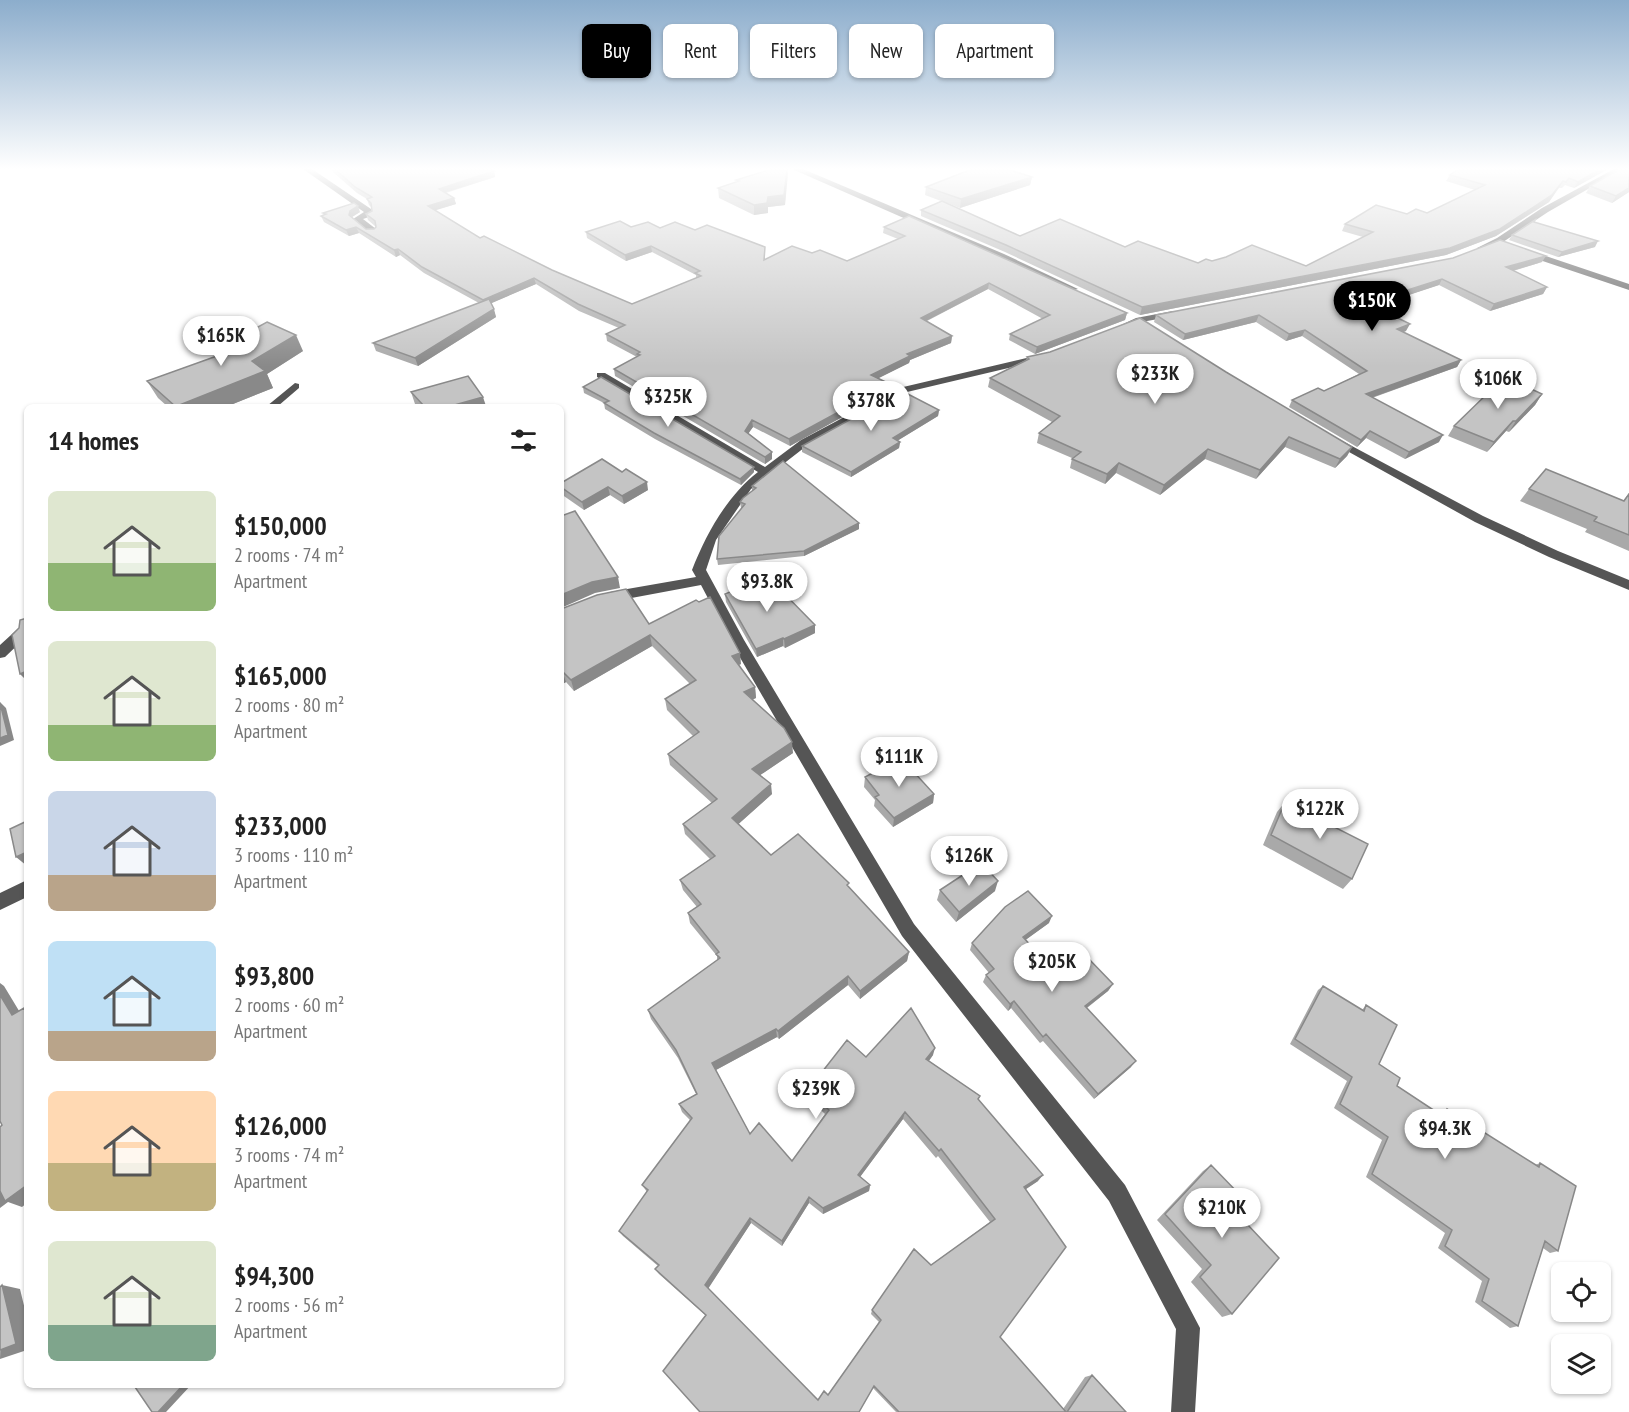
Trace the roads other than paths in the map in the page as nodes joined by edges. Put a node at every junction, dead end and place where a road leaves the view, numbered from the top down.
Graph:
1 (950, 235) edge
2 (1514, 235) edge
3 (1520, 250) edge
4 (1468, 252) edge
5 (1629, 287) edge
6 (1081, 293) edge
7 (1120, 311) edge
8 (1185, 311) edge
9 (1139, 320) junction
10 (1158, 332) edge
11 (1107, 333) edge
12 (1054, 353) edge
13 (601, 375) edge
14 (295, 386) dead end
15 (274, 404) edge
16 (1323, 433) edge
17 (766, 472) junction
18 (705, 580) junction
19 (1629, 585) edge
20 (596, 600) edge
21 (24, 631) edge
22 (0, 653) edge
23 (24, 890) edge
24 (0, 902) edge
25 (1184, 1411) edge

1 - 6 street
2 - 4 street
3 - 5 street
7 - 9 street
8 - 9 street
9 - 10 street
9 - 11 street
12 - 17 street
13 - 17 street
14 - 15 street
16 - 19 street
17 - 18 street
18 - 20 street
18 - 25 street
21 - 22 street
23 - 24 street

